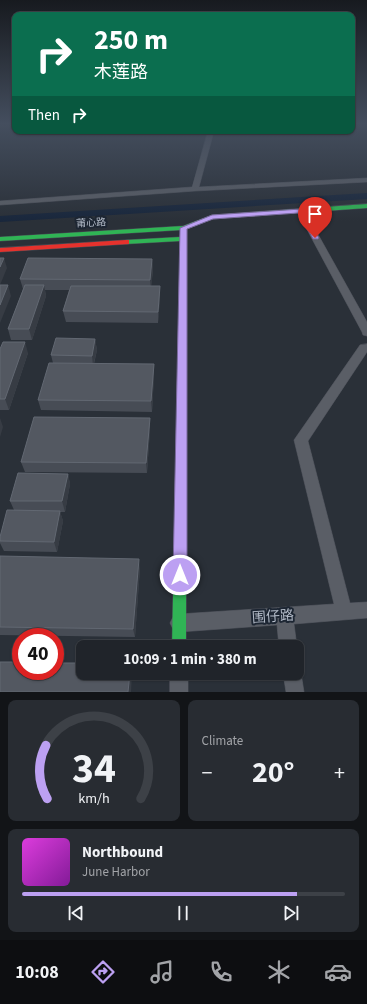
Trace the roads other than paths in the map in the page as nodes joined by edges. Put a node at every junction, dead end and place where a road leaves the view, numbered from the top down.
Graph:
1 (204, 156) edge
2 (367, 180) edge
3 (195, 189) junction
4 (0, 203) edge
5 (367, 206) edge
6 (301, 211) junction
7 (184, 228) junction
8 (0, 239) edge
9 (184, 239) junction
10 (0, 250) edge
11 (367, 332) edge
12 (367, 348) edge
13 (367, 610) edge
14 (344, 612) junction
15 (284, 616) junction
16 (179, 623) junction
17 (179, 640) edge
18 (287, 640) edge
19 (179, 680) edge
20 (293, 680) edge
21 (178, 692) edge
22 (295, 692) edge

1 - 3 street
2 - 3 street
3 - 4 street
5 - 6 street, 莆心路
6 - 7 street, 莆心路
6 - 11 street
7 - 8 street, 莆心路
7 - 9 street
9 - 10 street, 莆心路
9 - 16 street
12 - 14 street
13 - 14 street, 围仔路
14 - 15 street, 围仔路
15 - 16 street, 围仔路
15 - 18 street
16 - 17 street
19 - 21 street
20 - 22 street

